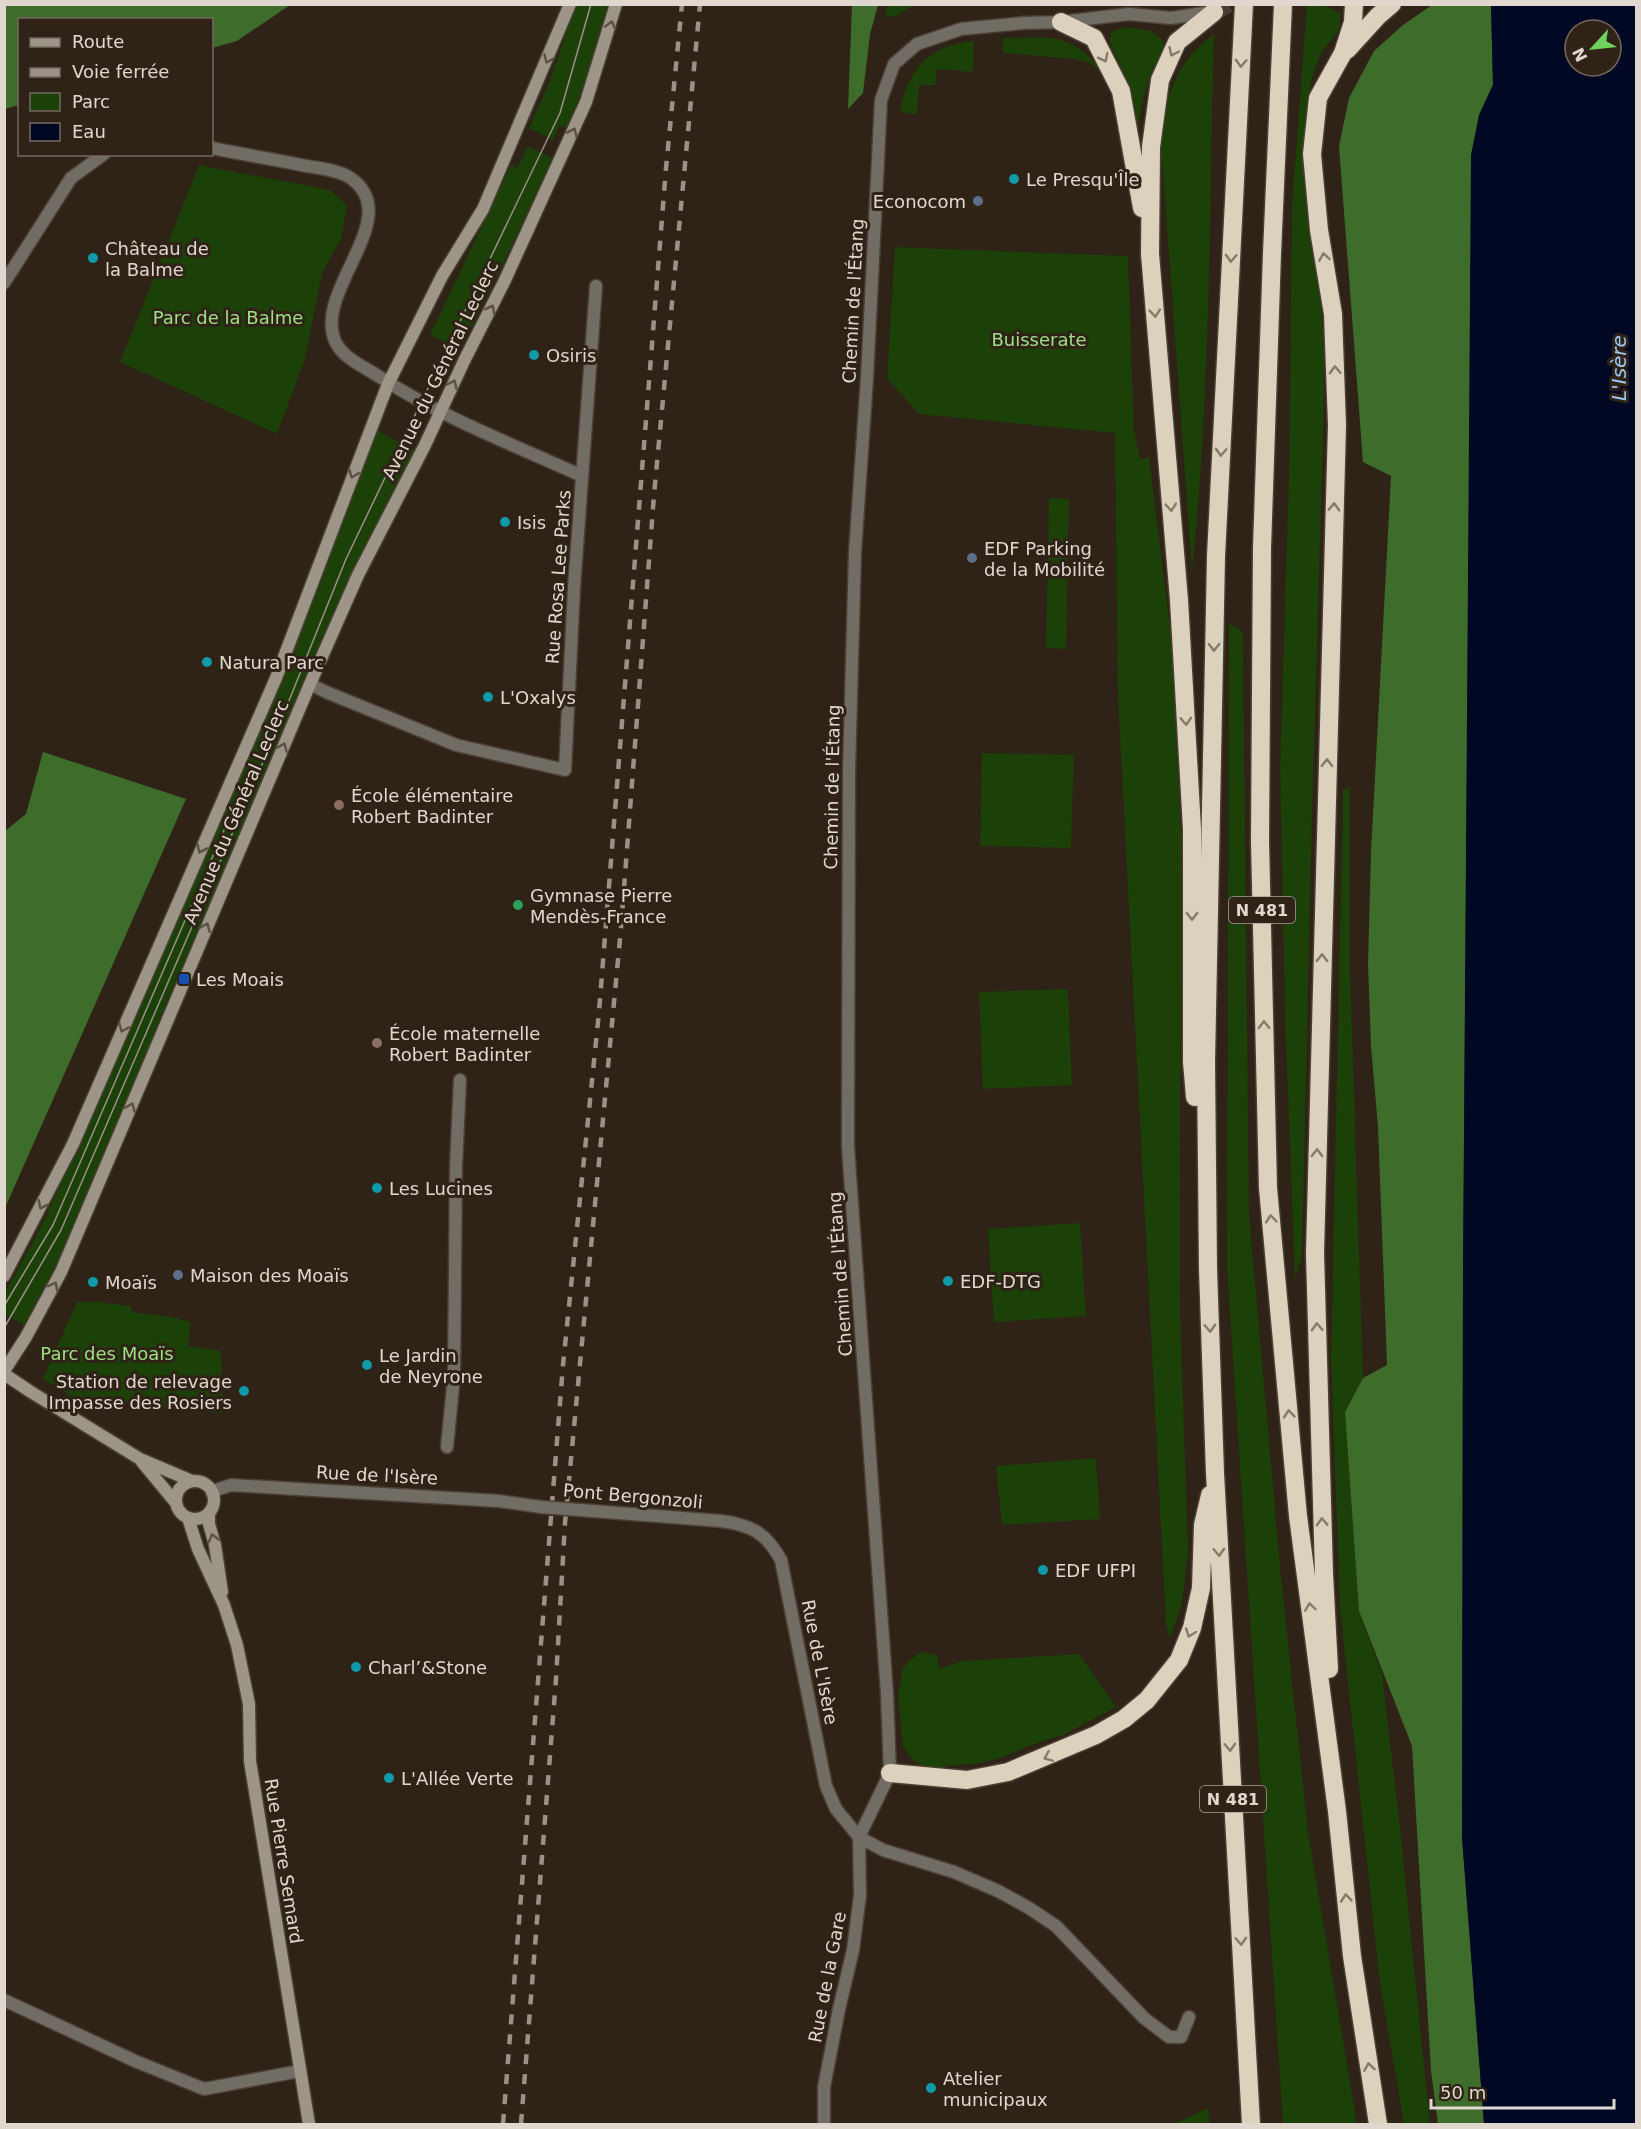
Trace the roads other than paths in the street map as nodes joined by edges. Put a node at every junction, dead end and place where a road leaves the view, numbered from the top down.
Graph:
1 (570, 4) edge
2 (616, 4) edge
3 (1244, 4) edge
4 (1283, 4) edge
5 (1354, 4) edge
6 (1392, 4) edge
7 (1214, 12) joint
8 (1061, 22) junction
9 (1343, 53) junction
10 (213, 148) edge
11 (101, 156) edge
12 (1150, 254) junction
13 (4, 283) edge
14 (596, 286) dead end
15 (388, 384) junction
16 (441, 410) junction
17 (582, 476) junction
18 (310, 684) junction
19 (460, 1080) dead end
20 (1208, 1269) junction
21 (4, 1276) edge
22 (4, 1372) edge
23 (447, 1447) dead end
24 (140, 1459) junction
25 (1215, 1473) junction
26 (192, 1481) junction
27 (212, 1493) junction
28 (176, 1503) junction
29 (541, 1507) joint
30 (209, 1513) junction
31 (188, 1518) junction
32 (722, 1521) joint
33 (224, 1605) junction
34 (890, 1773) junction
35 (1337, 1811) junction
36 (859, 1837) junction
37 (4, 2000) edge
38 (1189, 2017) dead end
39 (300, 2071) junction
40 (309, 2124) edge
41 (824, 2124) edge
42 (1251, 2124) edge
43 (1378, 2124) edge

1 -> 15 main road, Avenue du Général Leclerc
16 -> 2 main road, Avenue du Général Leclerc
3 -> 20 highway, N 481
35 -> 4 highway, N 481
5 - 9 highway
6 - 9 highway
7 - 8 street, Chemin de l'Étang
7 -> 12 highway
8 -> 12 highway
8 - 34 street, Chemin de l'Étang
35 -> 9 highway
10 - 15 street, Rue Rosa Lee Parks
11 - 13 street
12 -> 20 highway
14 - 17 street, Rue Rosa Lee Parks
15 - 16 street, Rue Rosa Lee Parks
15 -> 21 main road, Avenue du Général Leclerc
16 - 17 street, Rue Rosa Lee Parks
16 - 18 main road, Avenue du Général Leclerc
17 - 18 street, Rue Rosa Lee Parks
22 -> 18 main road, Avenue du Général Leclerc
19 - 23 street
20 -> 25 highway, N 481
22 - 24 main road
24 - 26 main road
24 - 28 main road
25 -> 34 highway
25 -> 42 highway, N 481
26 - 27 main road
26 - 28 main road
27 - 29 street, Rue de l'Isère
27 - 30 main road
28 - 31 main road
29 - 32 street, Pont Bergonzoli, bridge
30 - 31 main road
33 -> 30 main road, Rue Pierre Semard
31 - 33 main road, Rue Pierre Semard
32 - 36 street, Rue de L'Isère
33 - 39 main road, Rue Pierre Semard
34 - 36 street, Chemin de l'Étang
43 -> 35 highway, N 481
36 - 38 street
36 - 41 street, Rue de la Gare
37 - 39 street
39 - 40 main road, Rue Pierre Semard

